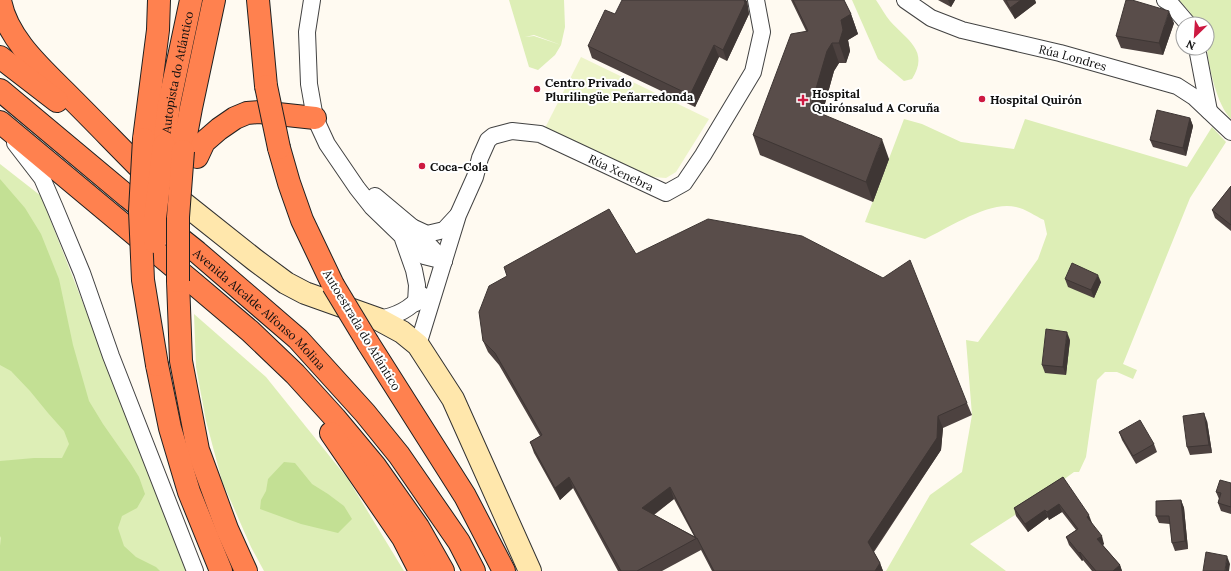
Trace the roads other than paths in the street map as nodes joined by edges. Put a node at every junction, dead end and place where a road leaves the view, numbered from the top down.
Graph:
1 (0, 0) edge
2 (159, 0) edge
3 (191, 0) edge
4 (214, 0) edge
5 (258, 0) edge
6 (312, 0) edge
7 (756, 0) edge
8 (905, 0) edge
9 (1166, 0) edge
10 (1181, 16) edge
11 (1199, 56) edge
12 (0, 57) edge
13 (0, 90) edge
14 (1209, 111) junction
15 (315, 118) junction
16 (0, 122) edge
17 (1231, 132) edge
18 (172, 148) junction
19 (145, 173) junction
20 (458, 215) junction
21 (407, 232) junction
22 (444, 261) junction
23 (416, 303) junction
24 (378, 319) junction
25 (418, 345) junction
26 (295, 374) junction
27 (195, 571) edge
28 (221, 571) edge
29 (246, 571) edge
30 (420, 571) edge
31 (443, 571) edge
32 (474, 571) edge
33 (504, 571) edge
34 (530, 571) edge

1 - 19 highway
2 - 18 highway
3 - 18 highway, Autopista do Atlántico
4 - 18 highway
5 - 33 highway, Autoestrada do Atlántico, bridge
6 - 15 street
7 - 20 street, Rúa Xenebra
8 - 14 street, Rúa Londres
9 - 10 street
11 - 14 street
12 - 19 highway
13 - 32 highway, Avenida Alcalde Alfonso Molina
14 - 17 street, Rúa Londres
15 - 18 highway
15 - 21 street
16 - 26 highway, Avenida Alcalde Alfonso Molina
16 - 27 street
18 - 28 highway, bridge
18 - 29 highway, bridge
19 - 24 main road
20 - 21 street
20 - 22 street, Rúa Xenebra
21 - 22 street
21 - 23 street
22 - 23 street, Rúa Xenebra
22 - 25 street, Rúa Xenebra
23 - 24 street, Rúa Xenebra
24 - 25 main road
25 - 34 main road
26 - 30 highway
26 - 31 highway, Avenida Alcalde Alfonso Molina

